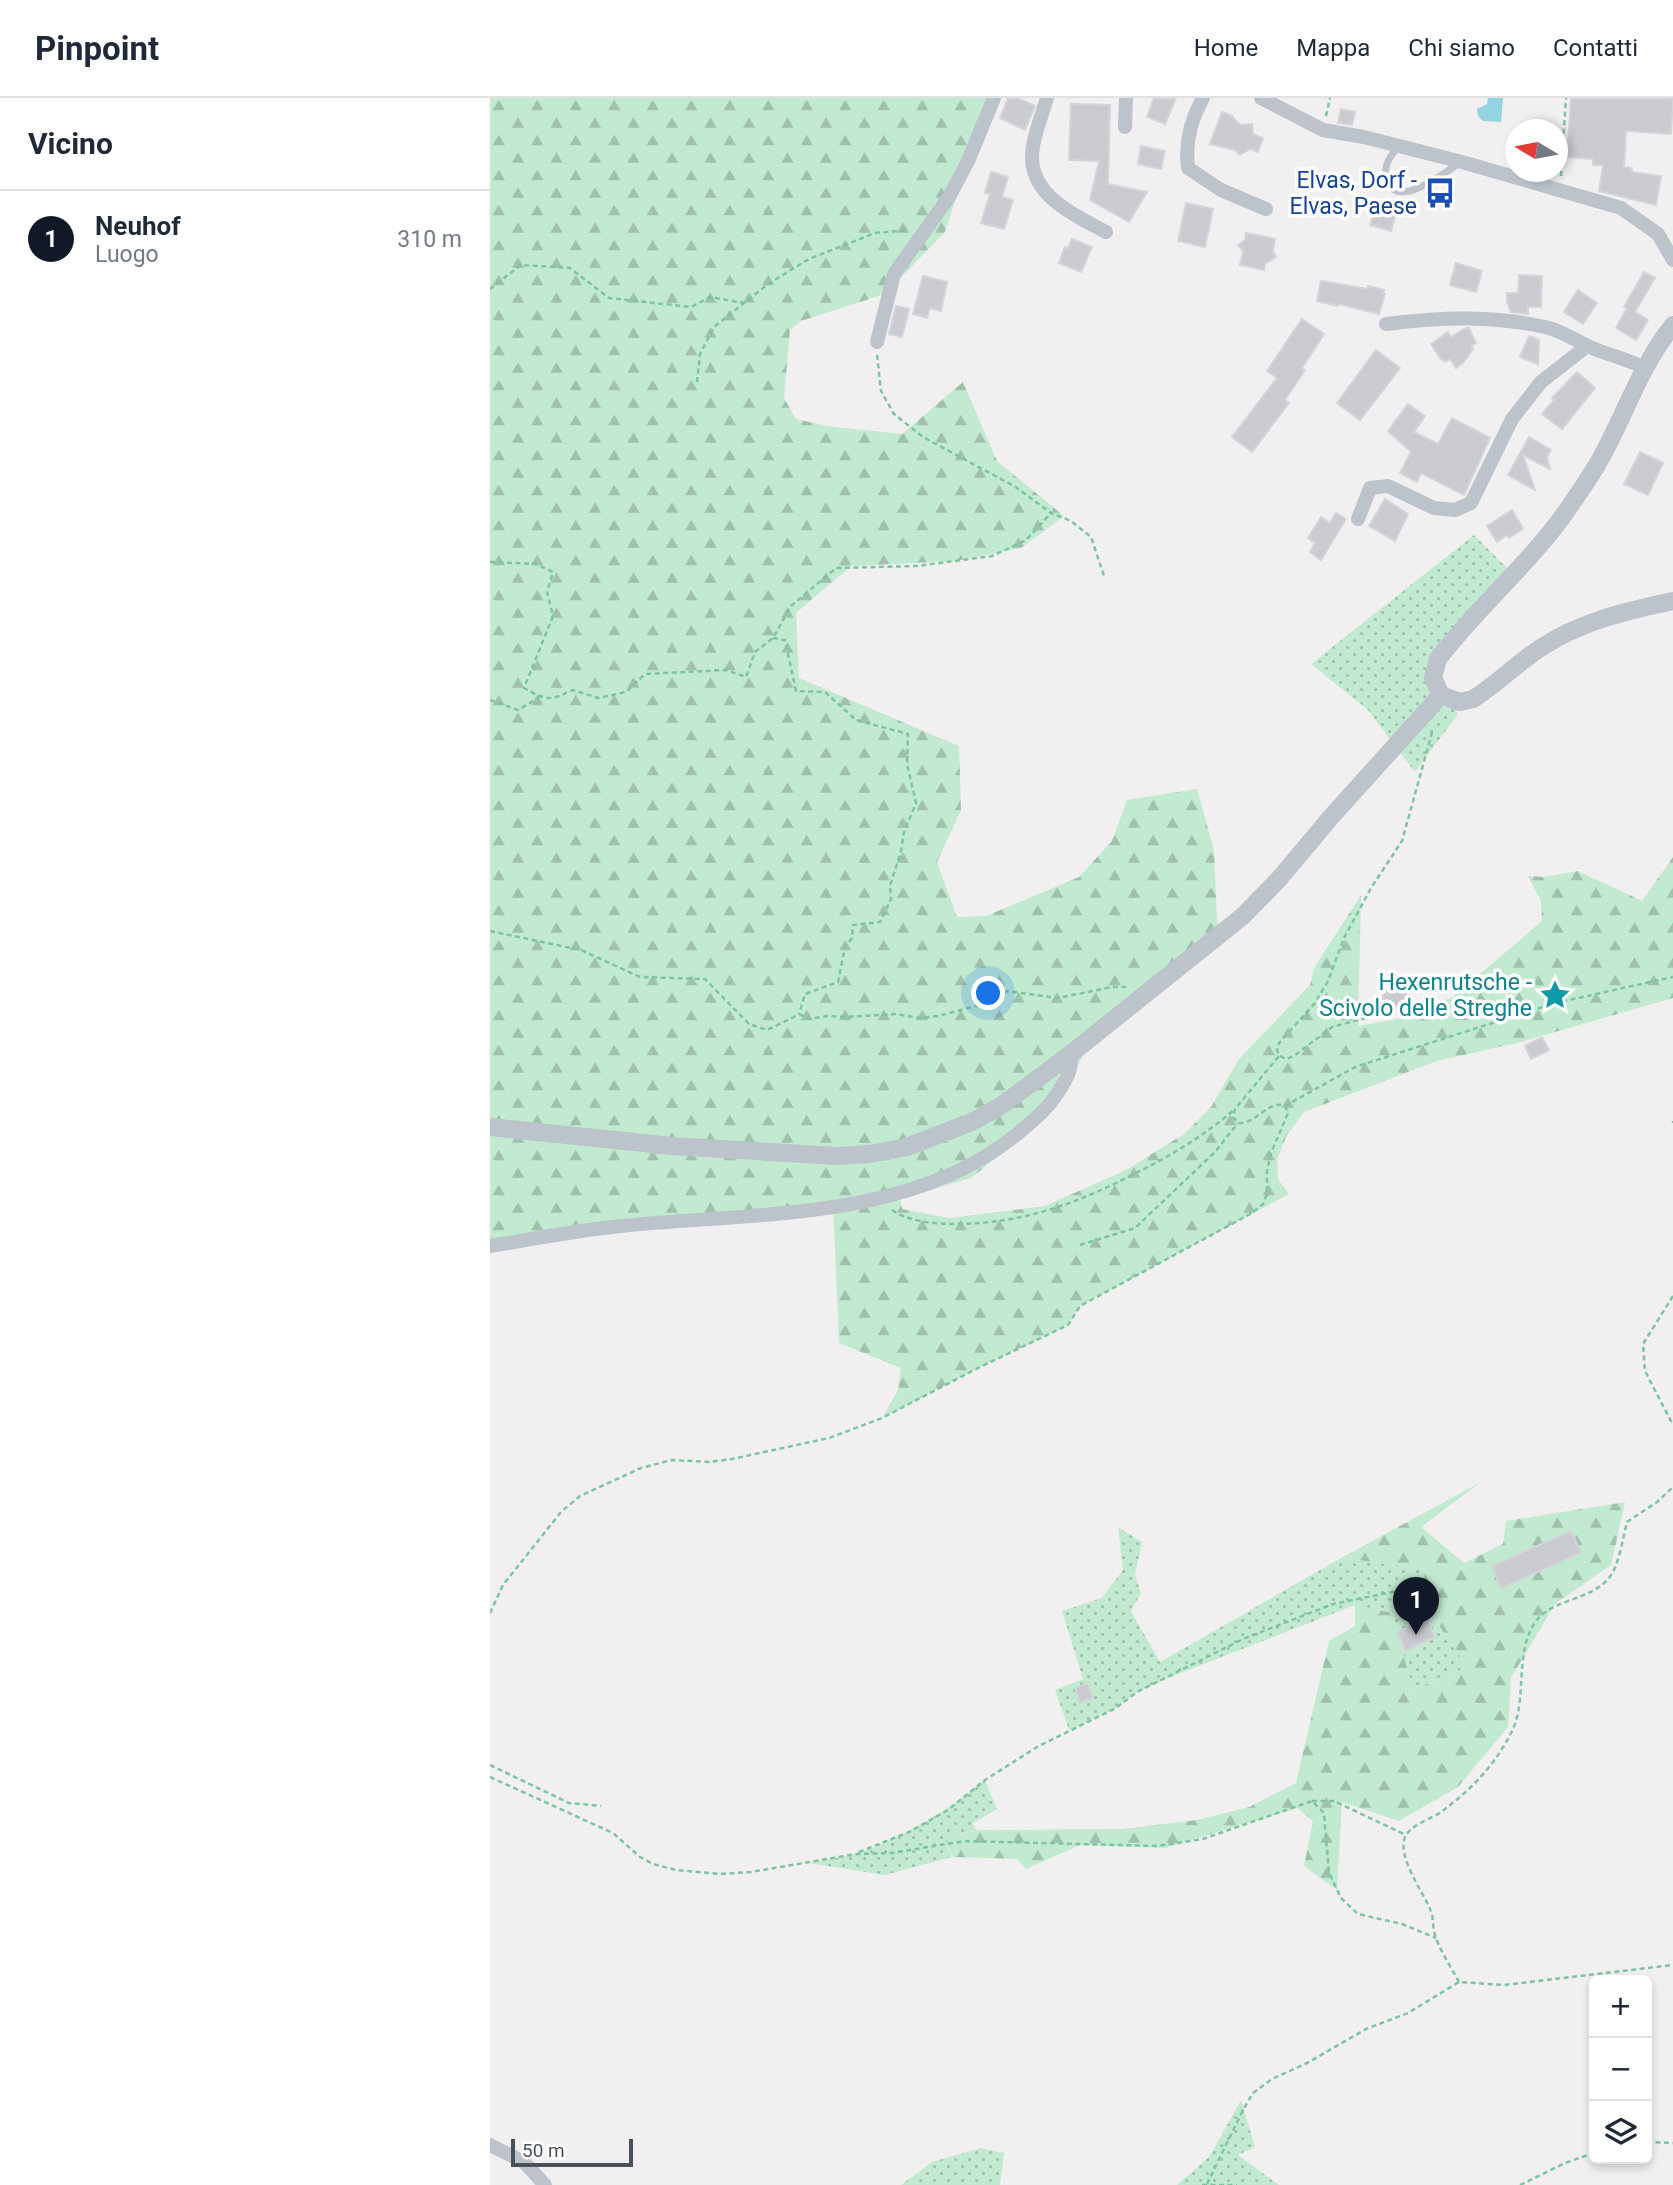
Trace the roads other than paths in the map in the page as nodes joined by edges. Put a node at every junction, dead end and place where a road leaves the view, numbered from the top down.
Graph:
1 (994, 98) edge
2 (1047, 98) edge
3 (1126, 98) edge
4 (1203, 98) edge
5 (1261, 98) edge
6 (1125, 127) dead end
7 (1399, 146) junction
8 (1462, 162) junction
9 (1266, 209) dead end
10 (1106, 232) dead end
11 (1673, 260) edge
12 (1387, 324) dead end
13 (1673, 325) edge
14 (877, 342) road end
15 (1587, 346) junction
16 (1644, 368) junction
17 (1358, 519) dead end
18 (1673, 601) edge
19 (1441, 695) junction
20 (1068, 1056) junction
21 (490, 1127) edge
22 (490, 1246) edge
23 (490, 2145) edge
24 (545, 2185) edge

1 - 14 street
2 - 10 street
3 - 6 street
4 - 9 street
5 - 7 street
7 - 8 street
7 - 8 lane
8 - 11 street
12 - 15 street
13 - 16 street
15 - 16 street
15 - 17 street
16 - 19 street
18 - 19 street
19 - 20 street
20 - 21 street
20 - 22 street
23 - 24 street

